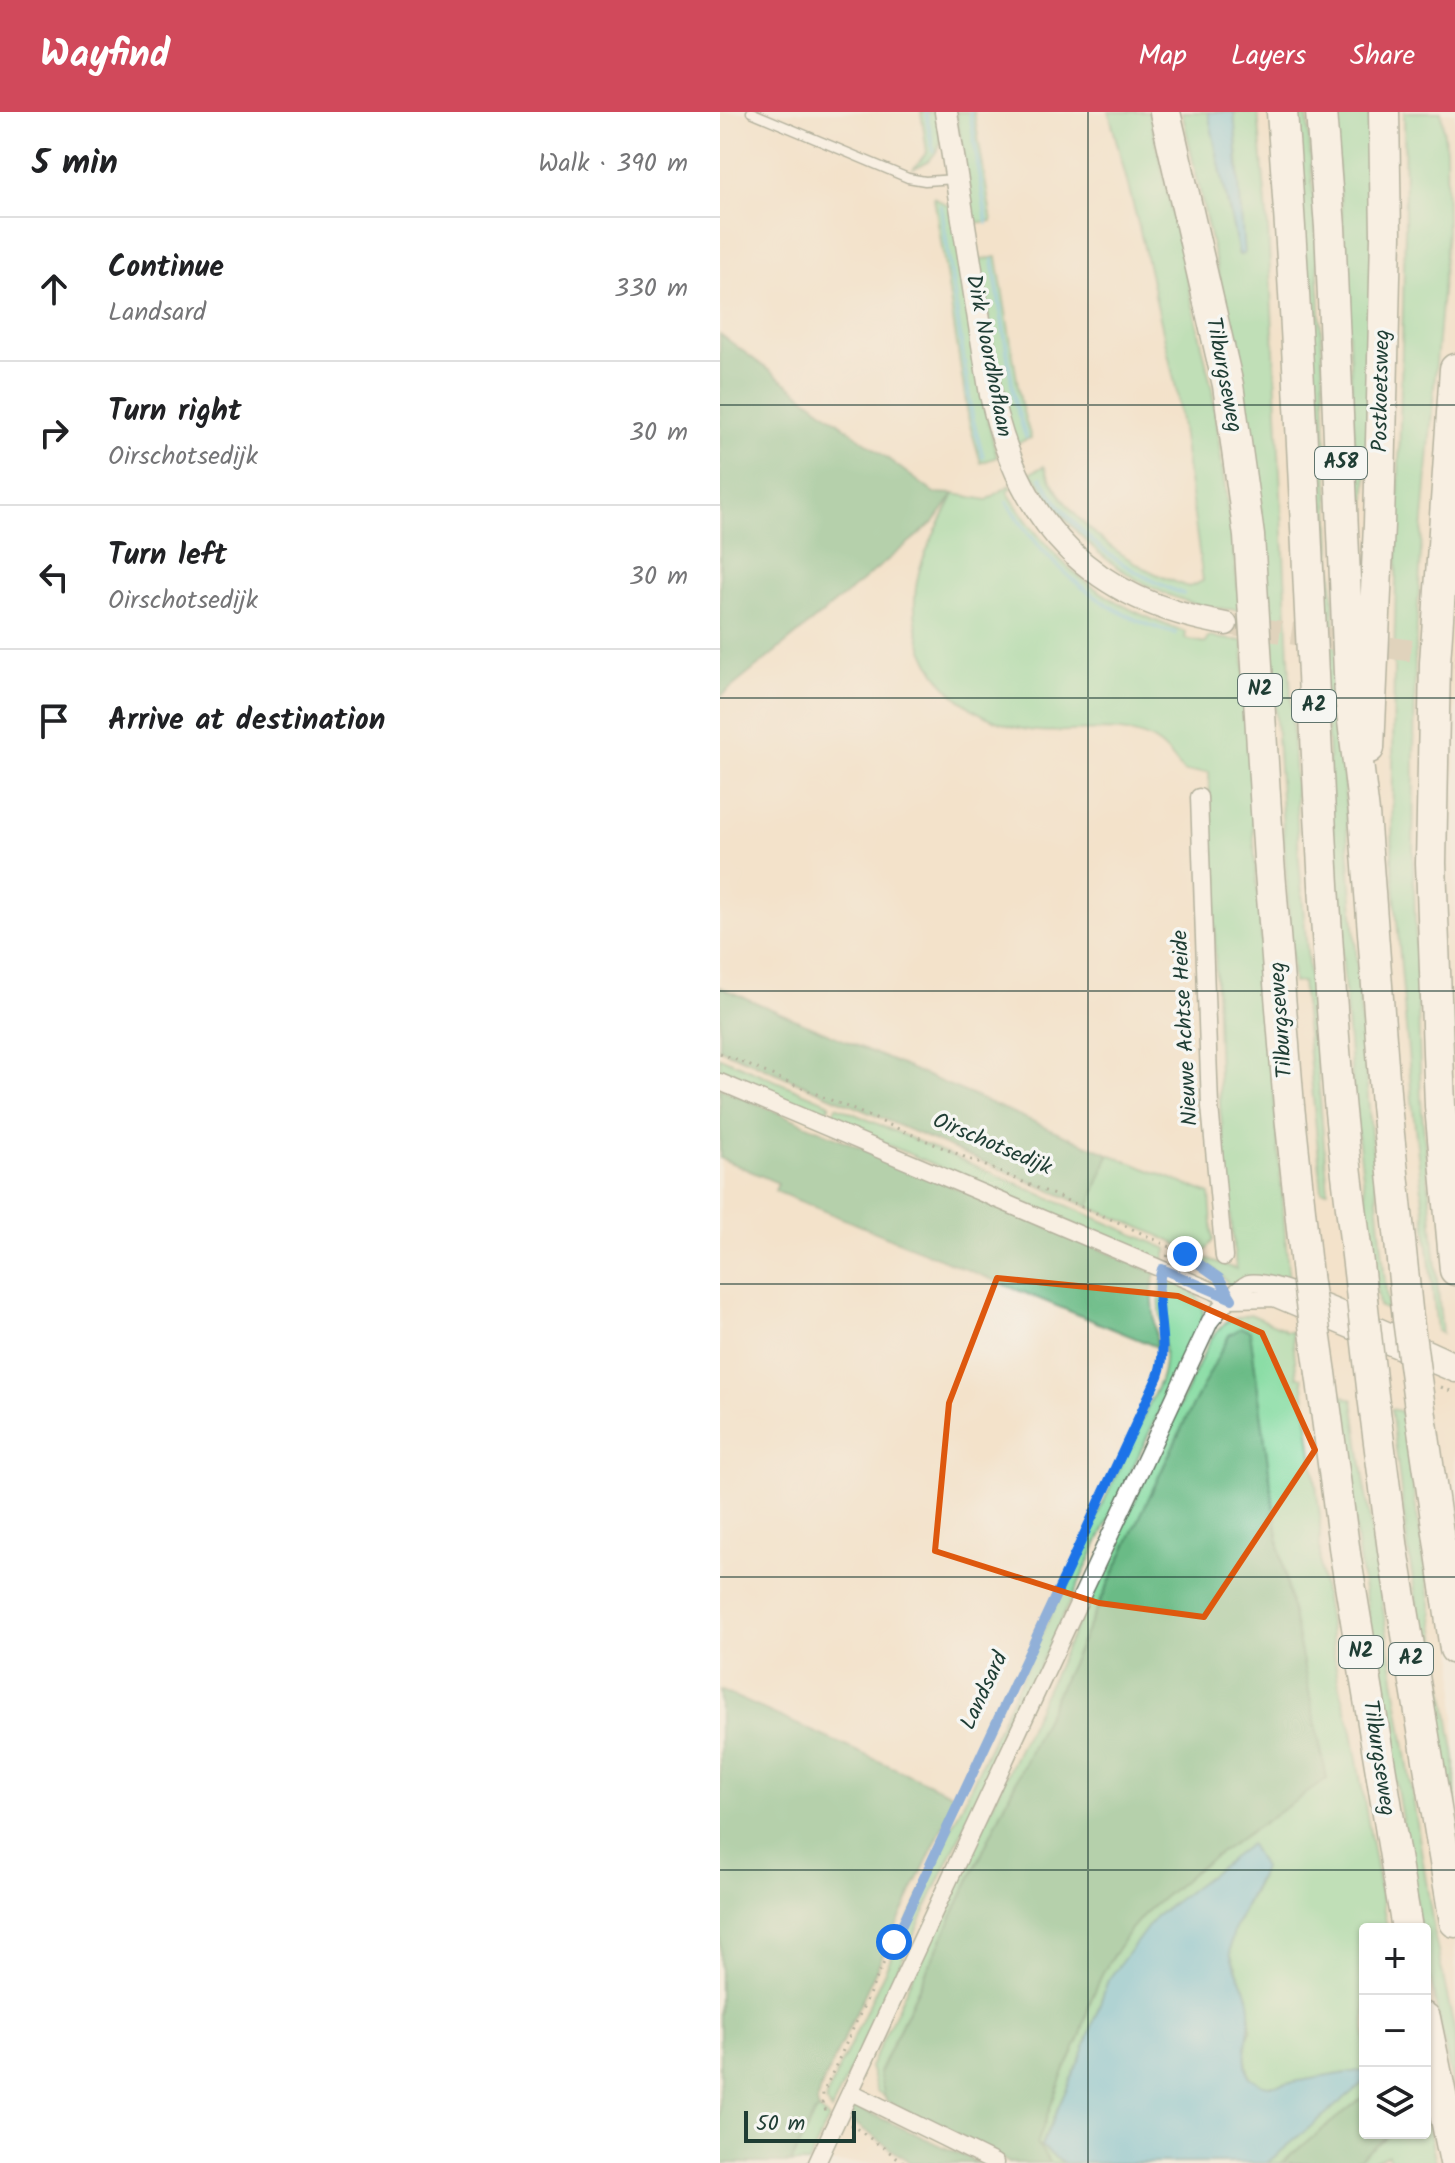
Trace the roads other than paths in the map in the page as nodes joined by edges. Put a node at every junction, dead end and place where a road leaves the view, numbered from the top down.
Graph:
1 (751, 112) edge
2 (946, 112) edge
3 (1165, 112) edge
4 (1282, 112) edge
5 (1321, 112) edge
6 (1384, 112) edge
7 (956, 179) junction
8 (1455, 369) edge
9 (1226, 624) tunnel mouth
10 (1199, 797) dead end
11 (1364, 813) junction
12 (720, 1082) edge
13 (1224, 1257) dead end
14 (1455, 1270) edge
15 (1232, 1299) junction
16 (1455, 1361) edge
17 (1455, 1374) edge
18 (1455, 1649) edge
19 (1455, 1922) edge
20 (1406, 1923) edge
21 (1431, 2047) edge
22 (851, 2092) junction
23 (1455, 2162) edge
24 (817, 2163) edge
25 (995, 2163) edge

1 - 7 lane
2 - 7 street, Dirk Noordhoflaan
3 - 20 highway, Tilburgseweg / N2, bridge
4 - 19 highway, A2, bridge
5 - 11 highway, A58
6 - 11 highway, Postkoetsweg / A2
7 - 9 street, Dirk Noordhoflaan
8 - 14 highway
10 - 13 street, Nieuwe Achtse Heide
11 - 18 highway, A2, bridge
12 - 15 street
15 - 16 street
15 - 17 street
15 - 22 street
21 - 23 highway
22 - 24 street
22 - 25 street

